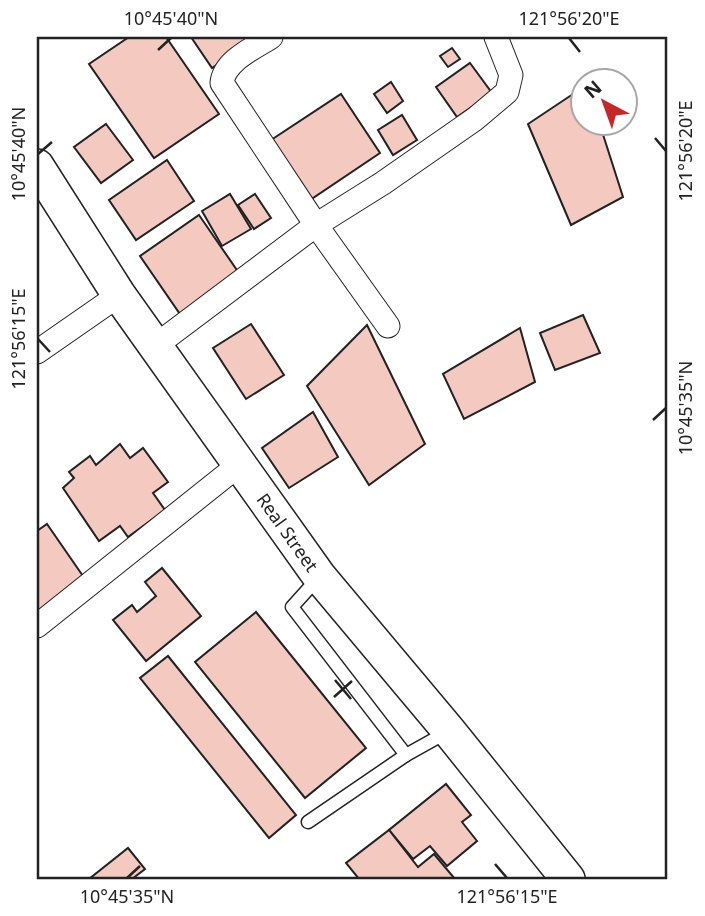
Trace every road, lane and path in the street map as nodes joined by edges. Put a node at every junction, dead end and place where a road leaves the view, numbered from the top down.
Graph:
1 (271, 37) edge
2 (496, 37) edge
3 (37, 166) edge
4 (316, 225) junction
5 (119, 295) junction
6 (388, 326) dead end
7 (155, 346) junction
8 (37, 352) edge
9 (240, 464) junction
10 (319, 576) junction
11 (37, 626) edge
12 (449, 731) junction
13 (406, 755) junction
14 (308, 822) dead end
15 (568, 879) edge

1 - 4 street
2 - 4 street
3 - 5 main road, Real Street
4 - 6 street
4 - 7 street
5 - 7 main road, Real Street
5 - 8 street
7 - 9 main road, Real Street
9 - 10 main road, Real Street
9 - 11 street
10 - 12 main road, Real Street
10 - 13 lane
12 - 13 lane
12 - 15 main road, Real Street
13 - 14 lane

